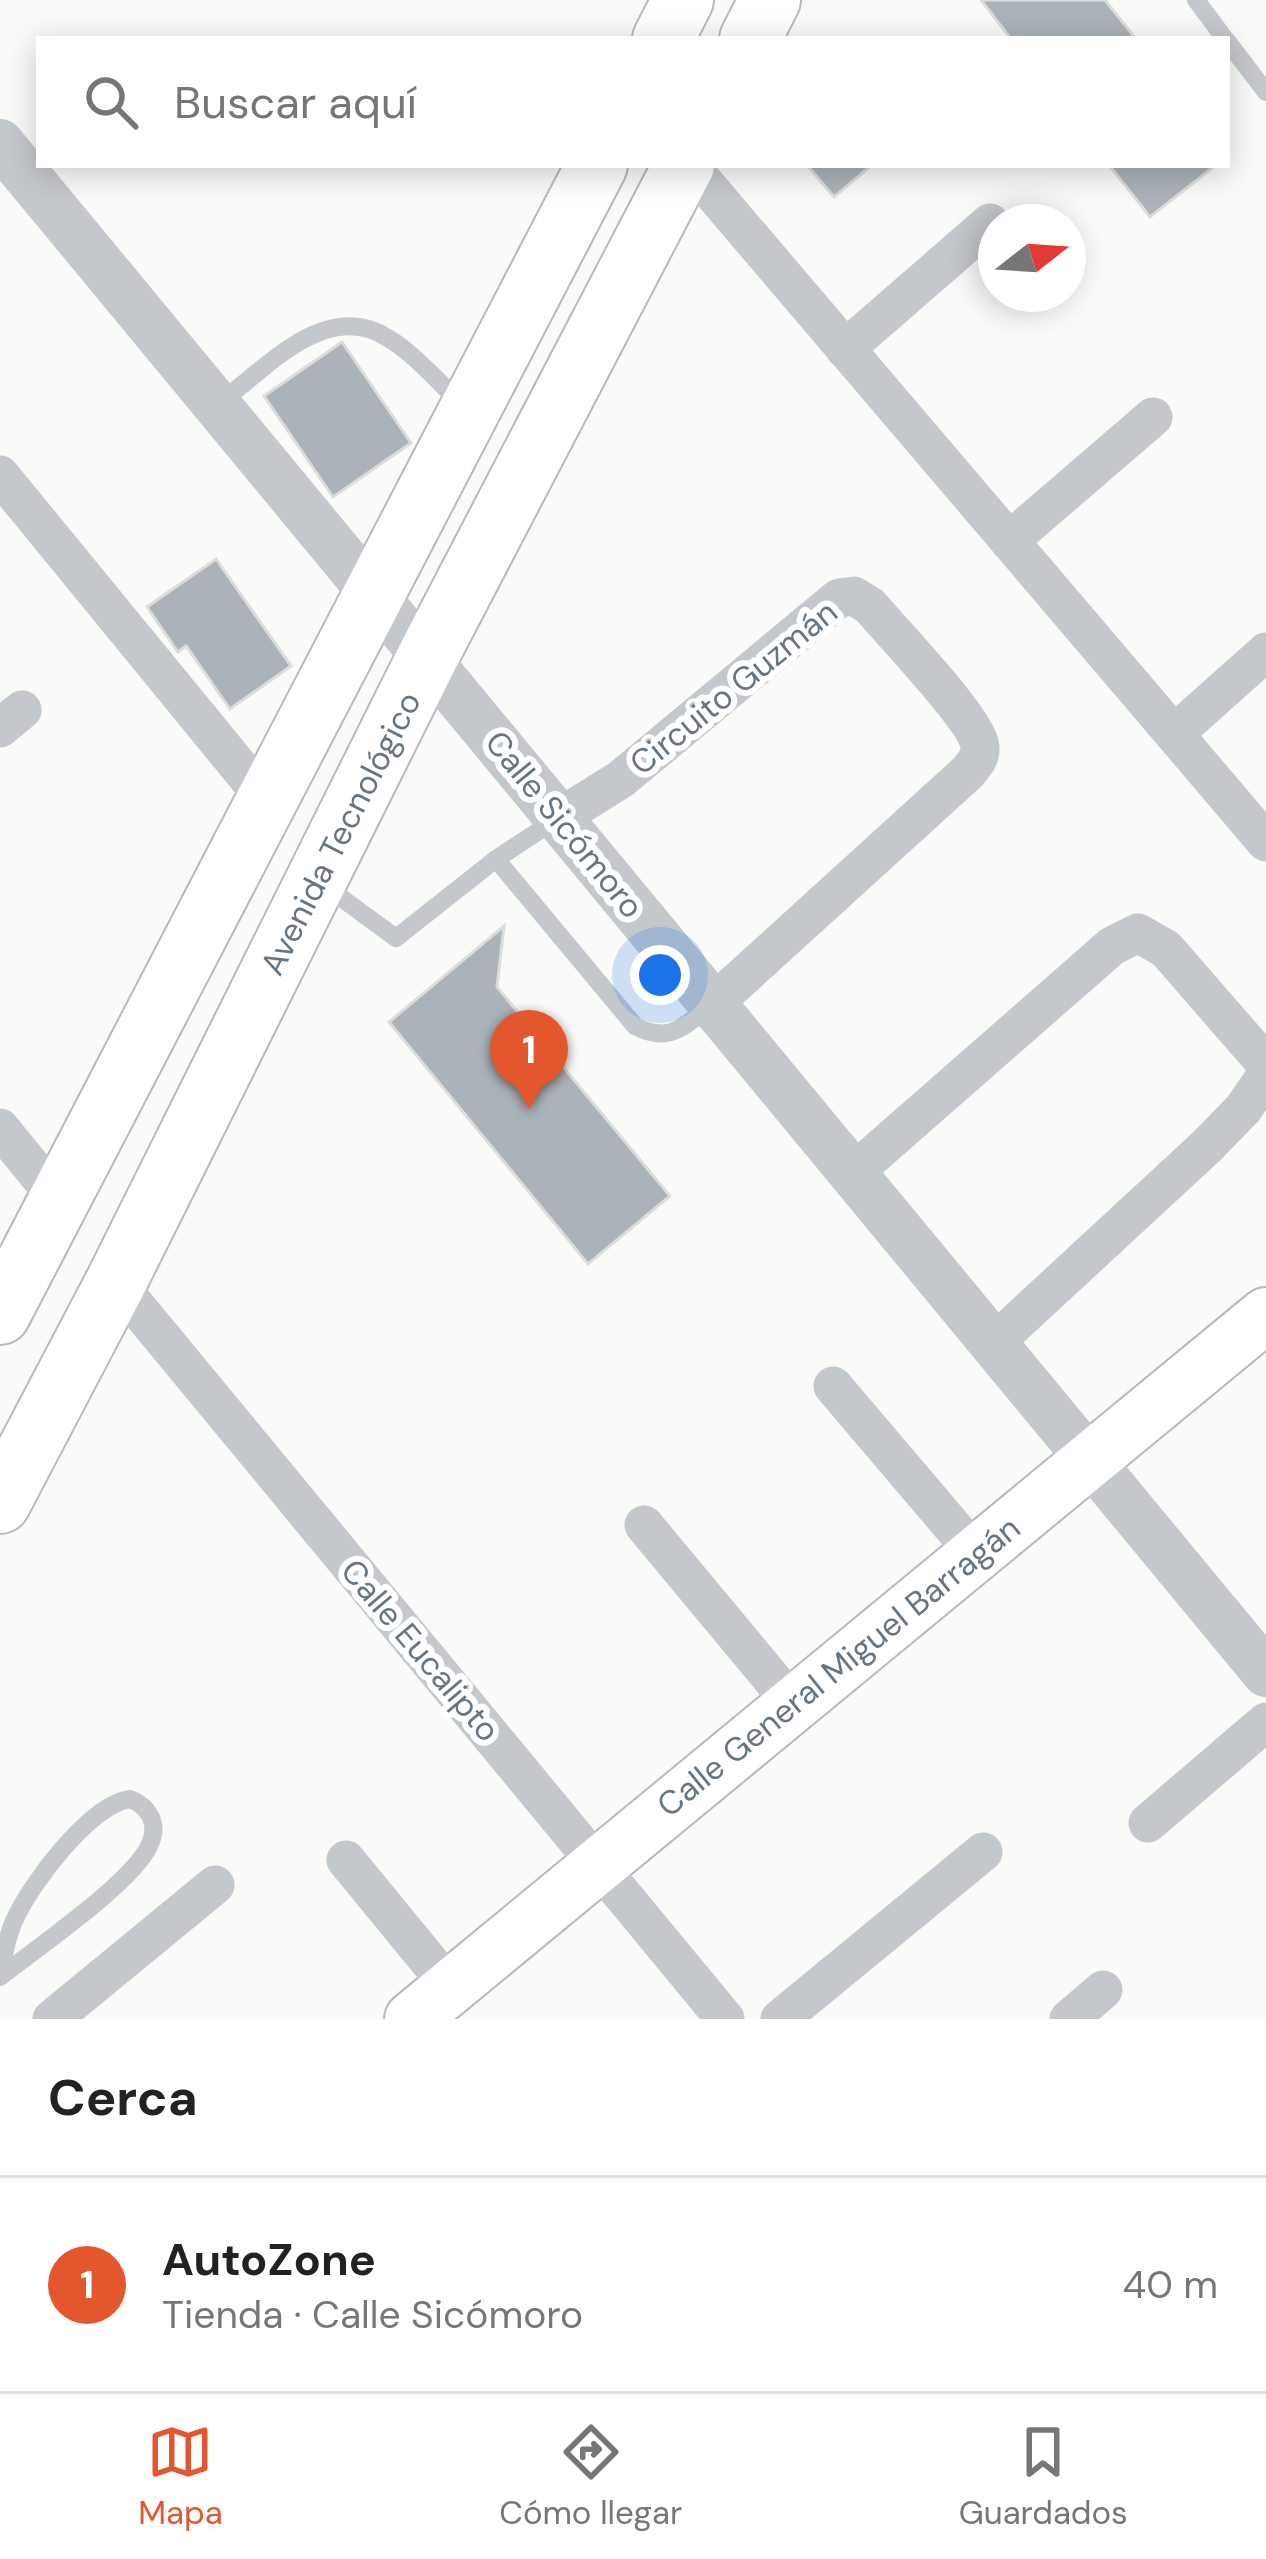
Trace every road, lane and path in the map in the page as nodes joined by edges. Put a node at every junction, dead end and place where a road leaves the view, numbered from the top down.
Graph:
1 (683, 0) edge
2 (770, 0) edge
3 (1196, 0) edge
4 (665, 36) edge
5 (752, 36) edge
6 (1223, 36) edge
7 (1230, 45) edge
8 (1266, 92) edge
9 (0, 143) edge
10 (595, 168) edge
11 (684, 168) edge
12 (689, 168) edge
13 (978, 233) edge
14 (845, 349) junction
15 (218, 404) junction
16 (469, 411) junction
17 (1153, 417) dead end
18 (0, 476) edge
19 (1010, 541) junction
20 (375, 592) junction
21 (1266, 652) edge
22 (428, 656) junction
23 (1174, 734) junction
24 (266, 801) junction
25 (557, 818) junction
26 (1266, 842) edge
27 (496, 859) junction
28 (316, 880) junction
29 (714, 1003) junction
30 (1266, 1074) edge
31 (0, 1128) edge
32 (854, 1172) junction
33 (59, 1200) junction
34 (116, 1282) junction
35 (0, 1314) edge
36 (1266, 1315) edge
37 (994, 1343) junction
38 (833, 1386) dead end
39 (1090, 1459) junction
40 (0, 1502) edge
41 (644, 1525) dead end
42 (975, 1553) junction
43 (1266, 1673) edge
44 (792, 1703) junction
45 (1266, 1722) edge
46 (1148, 1823) dead end
47 (983, 1852) dead end
48 (346, 1860) dead end
49 (597, 1864) junction
50 (215, 1886) dead end
51 (0, 1977) edge
52 (1103, 1990) dead end
53 (432, 2004) edge
54 (52, 2019) edge
55 (725, 2019) edge
56 (780, 2019) edge
57 (1069, 2019) edge

1 - 4 main road
2 - 5 main road
3 - 6 lane
7 - 8 lane
9 - 15 street, Calle Sicómoro
10 - 16 main road
11 - 22 main road, Avenida Tecnológico
12 - 14 street
13 - 14 street
14 - 19 street
15 - 16 lane
15 - 20 street, Calle Sicómoro
16 - 20 main road
17 - 19 street
18 - 24 street
19 - 23 street
20 - 22 street, Calle Sicómoro
20 - 24 main road
21 - 23 street
22 - 25 street, Calle Sicómoro
22 - 28 main road, Avenida Tecnológico
23 - 26 street
24 - 33 main road
25 - 27 lane
25 - 29 street, Calle Sicómoro
25 - 29 street, Circuito Guzmán
27 - 28 lane
27 - 29 lane
28 - 34 main road, Avenida Tecnológico
29 - 32 street, Calle Sicómoro
30 - 32 street
30 - 37 street
31 - 33 street
32 - 37 street, Calle Sicómoro
33 - 35 main road
34 - 40 main road, Avenida Tecnológico
34 - 49 street, Calle Eucalipto
36 - 39 main road, Calle General Miguel Barragán
37 - 39 street, Calle Sicómoro
38 - 42 street
39 - 42 main road, Calle General Miguel Barragán
39 - 43 street, Calle Sicómoro
41 - 44 street
42 - 44 main road, Calle General Miguel Barragán
44 - 49 main road, Calle General Miguel Barragán
45 - 46 street
47 - 56 street
48 - 53 street
49 - 53 main road, Calle General Miguel Barragán
49 - 55 street, Calle Eucalipto
50 - 54 street
51 - 51 lane
52 - 57 street

